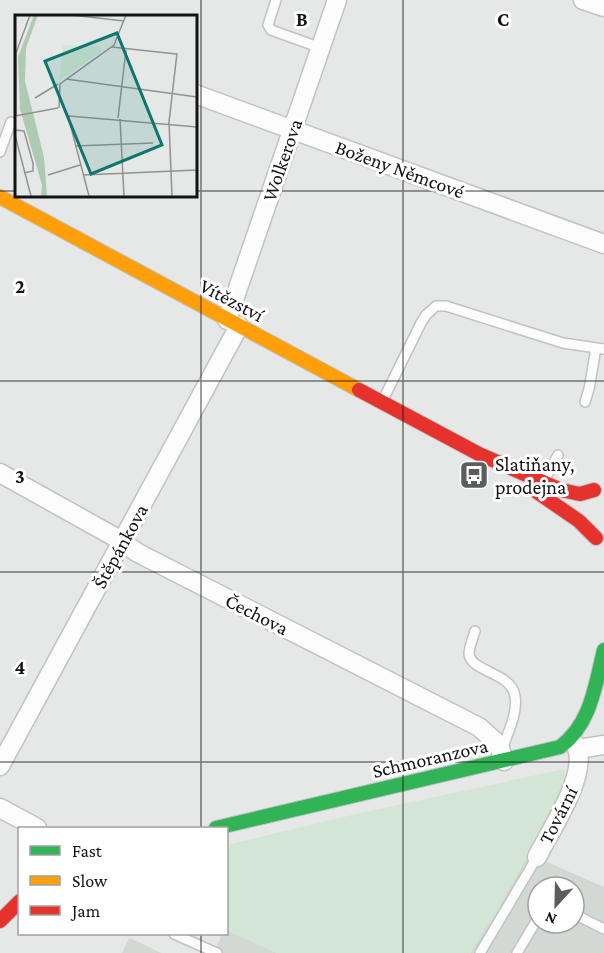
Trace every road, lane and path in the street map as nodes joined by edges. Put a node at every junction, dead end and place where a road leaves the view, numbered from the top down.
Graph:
1 (276, 0) edge
2 (337, 0) edge
3 (583, 0) edge
4 (604, 7) edge
5 (321, 48) junction
6 (196, 94) edge
7 (11, 122) dead end
8 (293, 130) junction
9 (0, 152) edge
10 (0, 197) edge
11 (604, 244) edge
12 (233, 323) junction
13 (600, 349) edge
14 (585, 402) dead end
15 (381, 403) junction
16 (558, 454) dead end
17 (0, 473) edge
18 (600, 485) edge
19 (544, 490) junction
20 (122, 542) junction
21 (600, 544) edge
22 (475, 631) dead end
23 (604, 644) edge
24 (604, 650) edge
25 (600, 665) junction
26 (575, 744) junction
27 (604, 745) edge
28 (503, 755) junction
29 (0, 766) edge
30 (0, 808) edge
31 (35, 827) edge
32 (220, 827) edge
33 (537, 857) joint
34 (18, 903) edge
35 (586, 920) edge
36 (0, 921) edge
37 (604, 929) edge
38 (178, 935) edge
39 (528, 935) edge
40 (217, 953) edge
41 (480, 953) edge
42 (517, 953) edge

1 - 5 lane
2 - 5 street, Wolkerova
3 - 4 street
5 - 8 street, Wolkerova
6 - 8 street, Boženy Němcové
7 - 9 lane
8 - 11 street, Boženy Němcové
8 - 12 street, Wolkerova
10 - 12 main road, Vítězství
12 - 15 main road, Vítězství
12 - 20 street, Štěpánkova
13 - 14 lane
13 - 15 lane
15 - 19 main road, Vítězství
16 - 19 lane
17 - 20 street, Čechova
18 - 19 main road, Vítězství
18 - 21 main road
19 - 21 main road, Vítězství
20 - 28 street, Čechova
20 - 29 street, Štěpánkova
22 - 28 lane
23 - 25 main road
24 - 25 main road
25 - 26 main road
26 - 27 street
26 - 28 main road, Schmoranzova
26 - 33 street, Tovární
28 - 32 main road, Schmoranzova
30 - 31 street
33 - 41 lane
34 - 36 main road
35 - 37 lane
38 - 40 lane
39 - 42 lane

